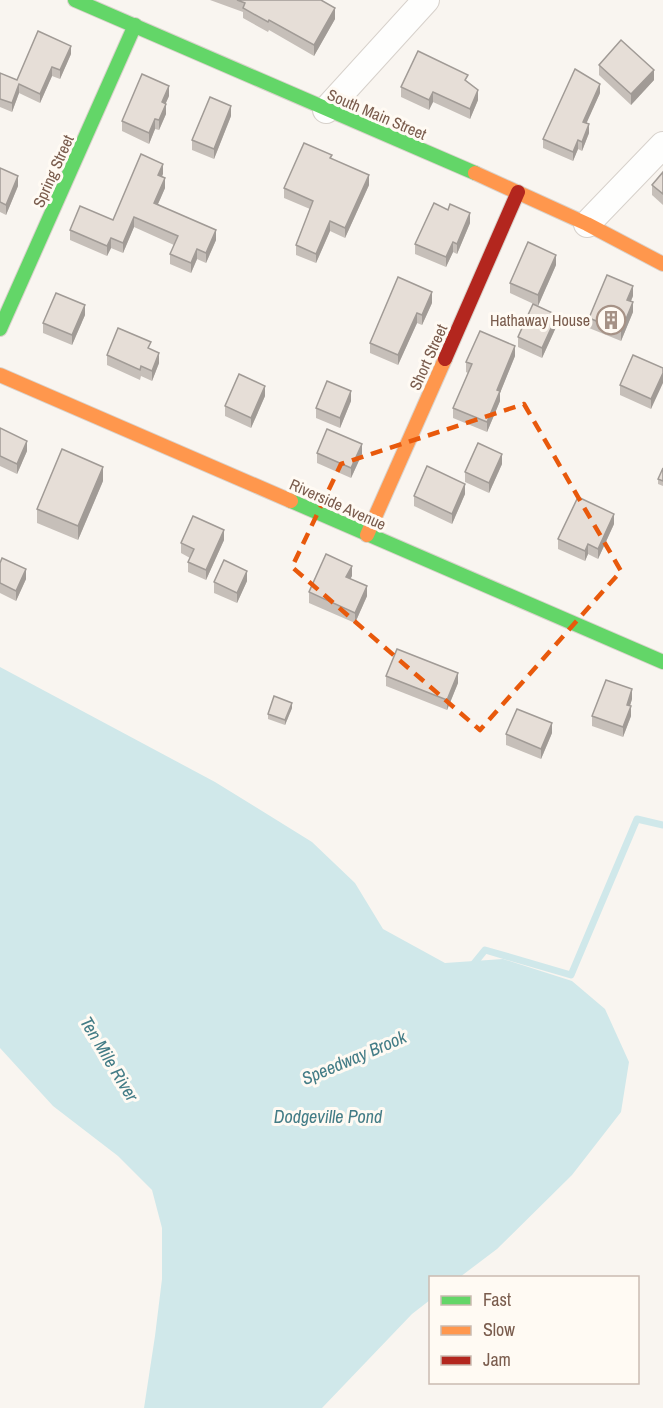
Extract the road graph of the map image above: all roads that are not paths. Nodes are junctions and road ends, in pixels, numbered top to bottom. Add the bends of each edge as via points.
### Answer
1 (75, 0) edge
2 (426, 0) edge
3 (135, 25) junction
4 (326, 110) junction
5 (663, 145) edge
6 (518, 192) junction
7 (587, 224) junction
8 (663, 264) edge
9 (0, 329) edge
10 (0, 375) edge
11 (367, 535) junction
12 (663, 662) edge

1 - 3 street, South Main Street
2 - 4 street
3 - 4 street, South Main Street
3 - 9 street, Spring Street
4 - 6 street, South Main Street
5 - 7 street
6 - 7 street, South Main Street
6 - 11 street, Short Street
7 - 8 street, South Main Street
10 - 11 street, Riverside Avenue
11 - 12 street, Riverside Avenue

